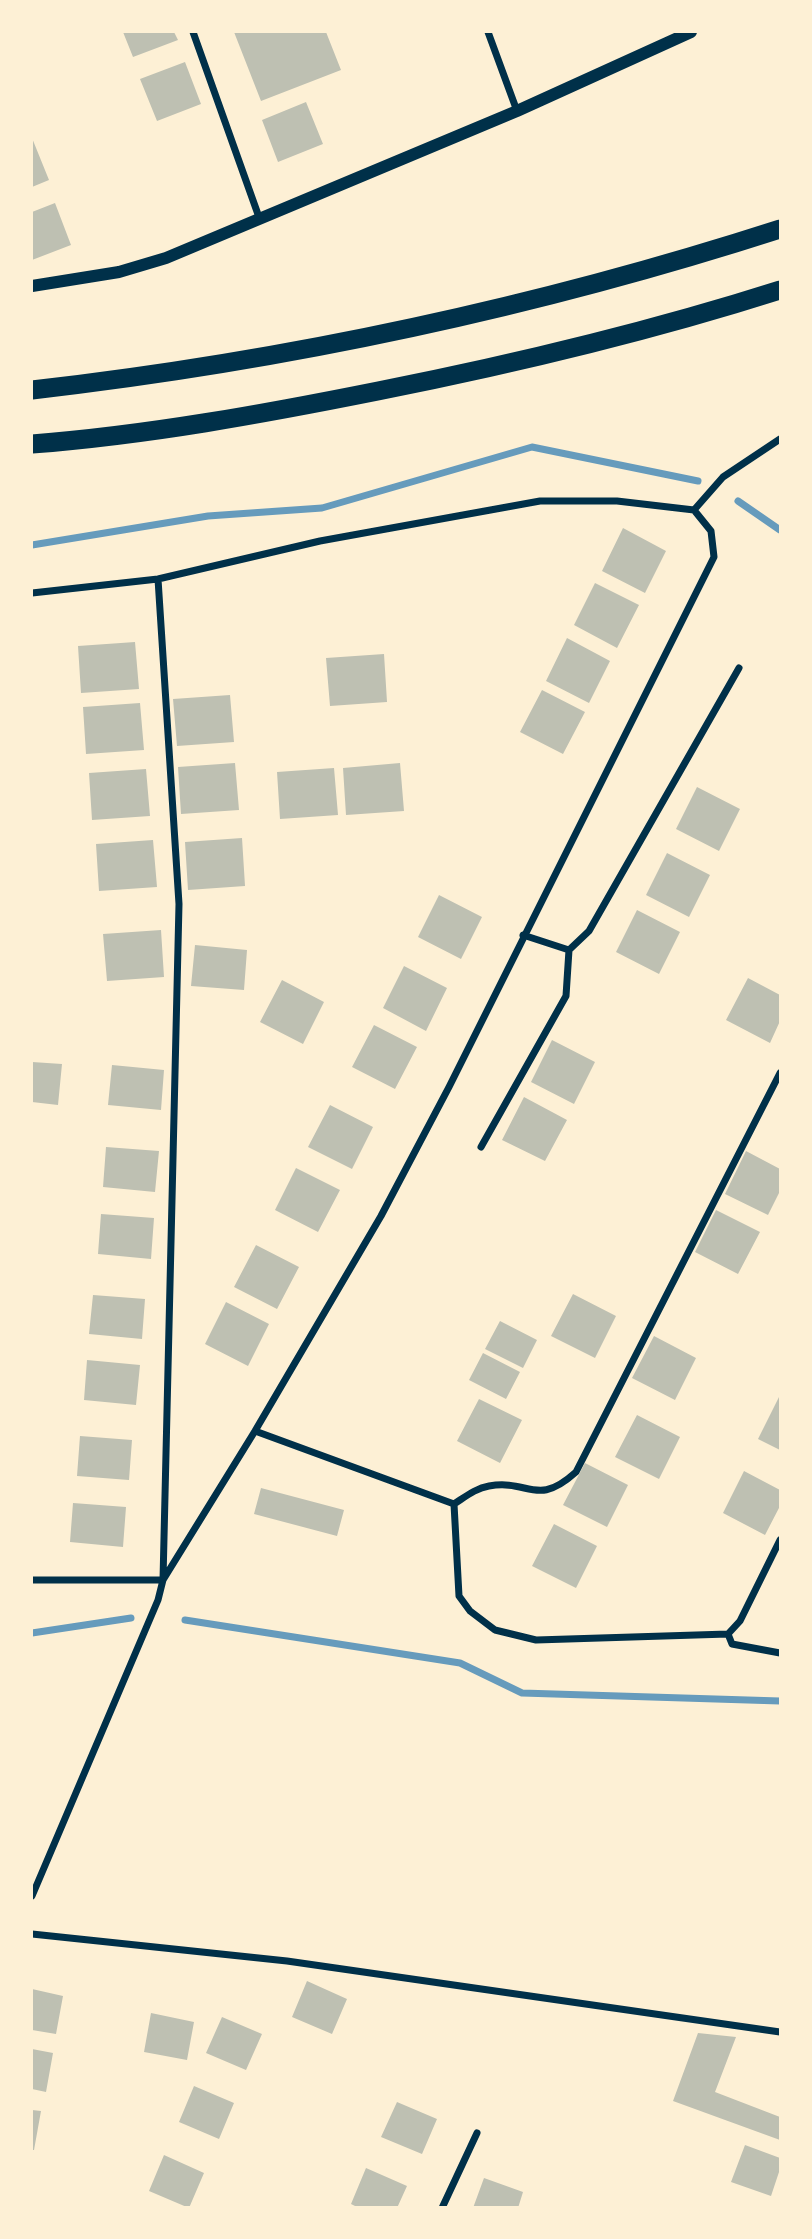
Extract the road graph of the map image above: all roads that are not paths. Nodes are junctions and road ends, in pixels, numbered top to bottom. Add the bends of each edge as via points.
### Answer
1 (193, 32) edge
2 (488, 32) edge
3 (691, 32) edge
4 (517, 111) junction
5 (260, 221) junction
6 (780, 229) edge
7 (32, 286) edge
8 (780, 290) edge
9 (32, 390) edge
10 (780, 439) edge
11 (32, 444) edge
12 (694, 510) junction
13 (158, 579) junction
14 (32, 593) edge
15 (739, 668) dead end
16 (523, 935) junction
17 (569, 950) junction
18 (780, 1073) edge
19 (481, 1147) dead end
20 (255, 1431) junction
21 (454, 1504) junction
22 (780, 1540) edge
23 (32, 1580) edge
24 (163, 1580) junction
25 (728, 1634) junction
26 (780, 1653) edge
27 (32, 1896) edge
28 (32, 1934) edge
29 (780, 2032) edge
30 (477, 2133) dead end
31 (442, 2207) edge

1 - 5 street
2 - 4 street
3 - 4 street
4 - 5 street
5 - 7 street via 119,272
6 - 9 highway via 623,275 333,343 182,371
8 - 11 highway via 599,342 432,380 253,416
10 - 12 street via 723,477
12 - 13 street via 617,501 540,501 320,541
12 - 16 street via 711,531 714,557
13 - 14 street
13 - 24 street via 179,904
15 - 17 street via 589,930
16 - 17 street
16 - 20 street via 381,1216
17 - 19 street via 566,996
18 - 21 street via 576,1472 554,1489 488,1486
20 - 21 street
20 - 24 street
21 - 25 street via 459,1596 495,1630 536,1640
22 - 25 street via 740,1622
23 - 24 street
24 - 27 street
25 - 26 street via 732,1644
28 - 29 street via 288,1961
30 - 31 street

